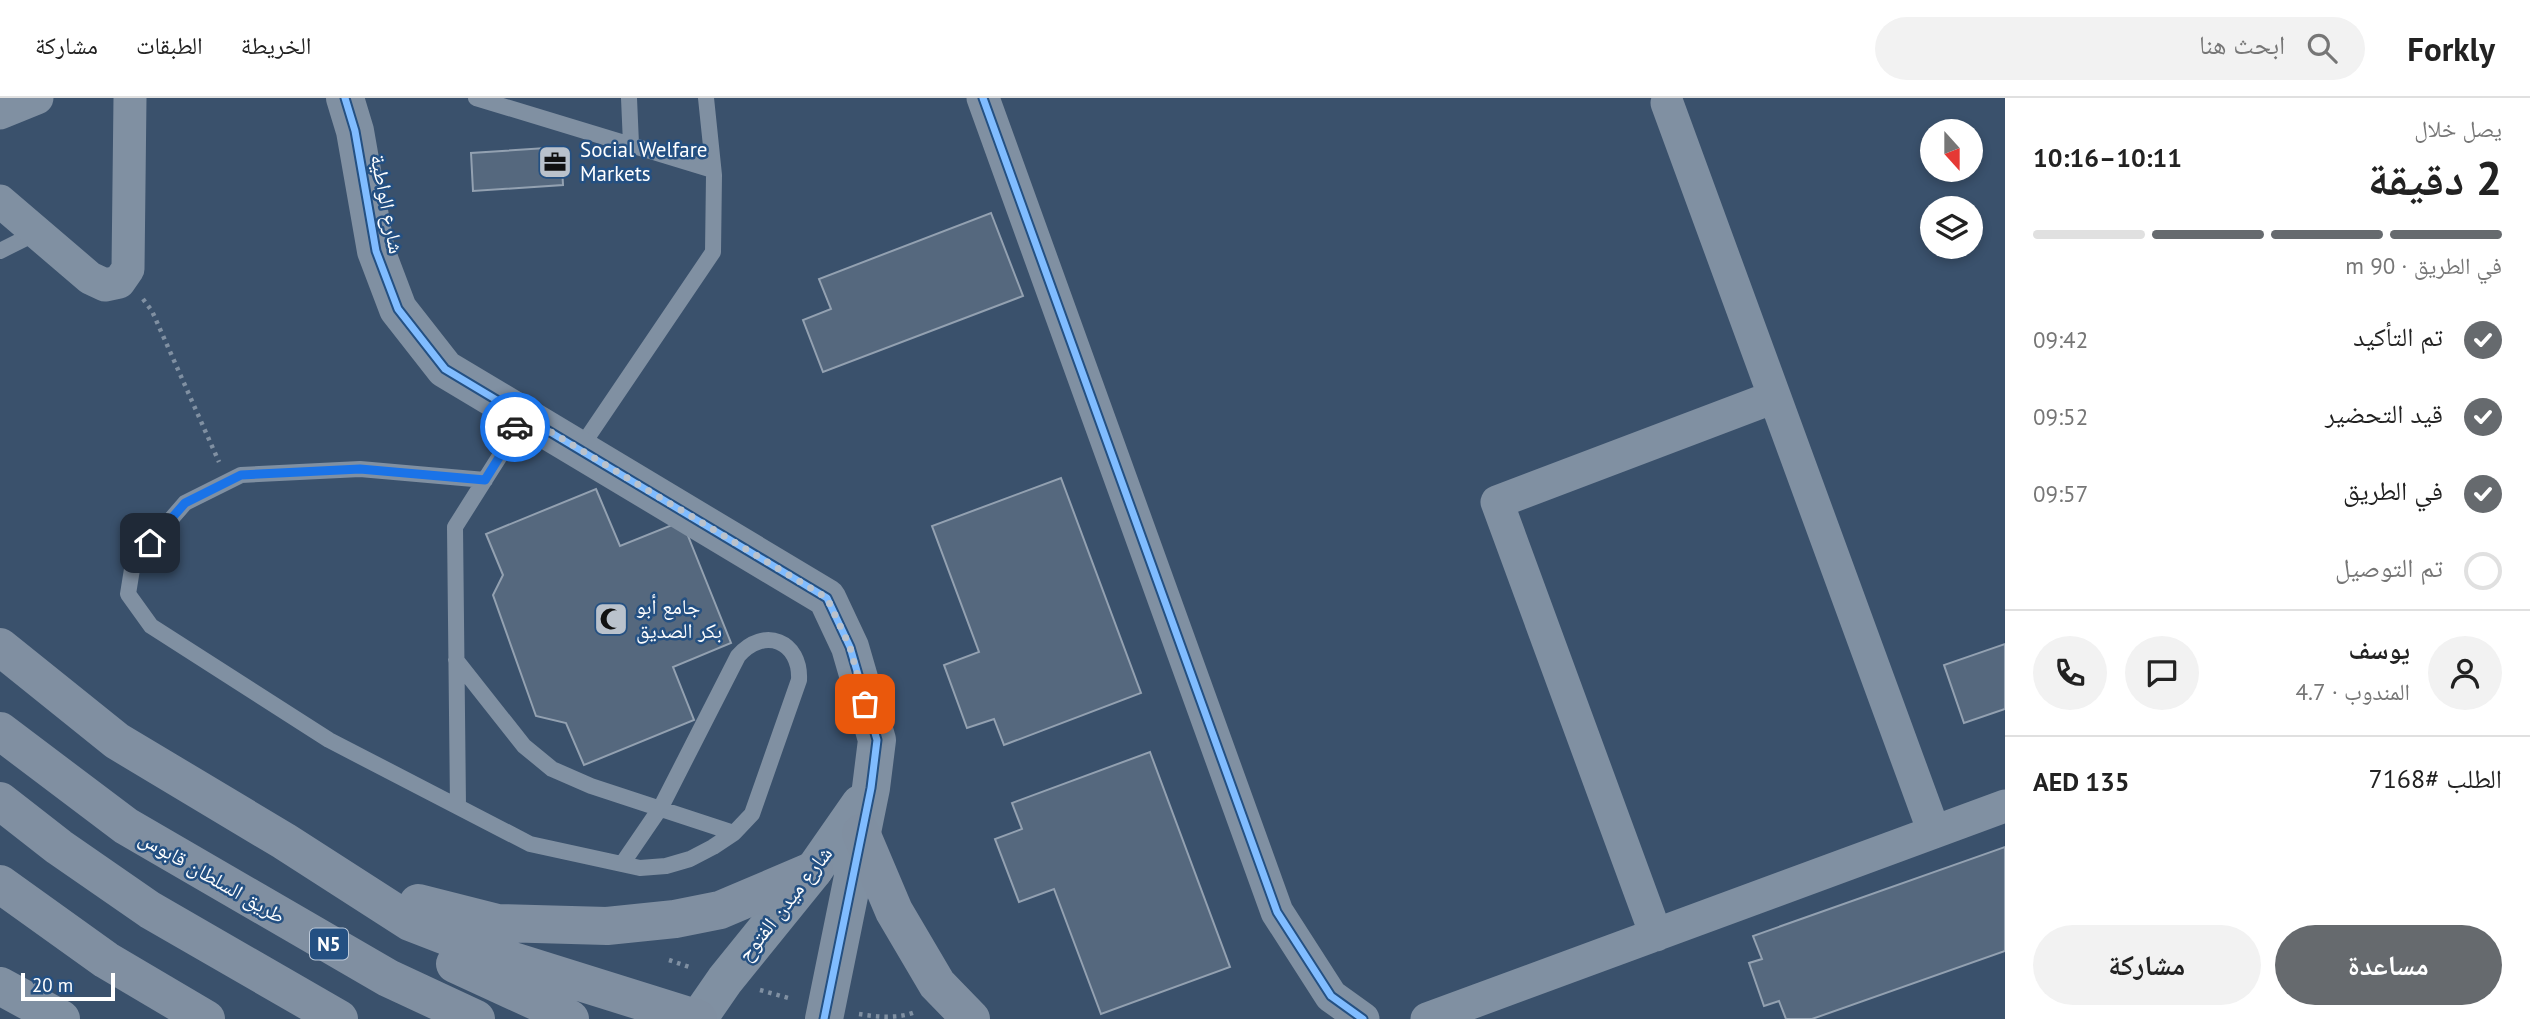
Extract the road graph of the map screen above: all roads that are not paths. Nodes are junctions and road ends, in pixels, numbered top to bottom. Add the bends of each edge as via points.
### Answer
1 (37, 98) edge
2 (130, 98) edge
3 (345, 98) edge
4 (476, 98) edge
5 (629, 98) edge
6 (706, 98) edge
7 (983, 98) edge
8 (1667, 103) dead end
9 (0, 113) edge
10 (631, 144) junction
11 (713, 170) junction
12 (0, 201) edge
13 (36, 233) junction
14 (0, 251) edge
15 (1774, 397) junction
16 (521, 421) junction
17 (579, 450) junction
18 (485, 480) junction
19 (0, 647) edge
20 (456, 660) junction
21 (0, 731) edge
22 (871, 788) junction
23 (0, 801) edge
24 (457, 806) junction
25 (2005, 806) edge
26 (661, 807) junction
27 (734, 832) junction
28 (1934, 832) junction
29 (861, 833) junction
30 (622, 864) junction
31 (814, 870) junction
32 (338, 876) junction
33 (0, 884) edge
34 (410, 922) junction
35 (1656, 934) junction
36 (106, 960) junction
37 (0, 986) edge
38 (61, 1019) edge
39 (177, 1019) edge
40 (206, 1019) edge
41 (339, 1019) edge
42 (476, 1019) edge
43 (570, 1019) edge
44 (698, 1019) edge
45 (824, 1019) edge
46 (971, 1019) edge
47 (1363, 1019) edge
48 (1427, 1019) edge

1 - 9 street
2 - 13 street via 125,276 112,285 97,282
3 - 16 street, شارع الواطية via 376,251 398,309 445,369
4 - 10 lane
5 - 10 lane
6 - 11 lane
7 - 47 street via 1277,912 1331,996
8 - 15 street
10 - 11 lane
11 - 17 lane via 713,252
12 - 13 street
13 - 14 lane
15 - 28 street
15 - 35 street via 1497,502
16 - 17 street, شارع الواطية
16 - 18 lane
17 - 22 street, شارع الواطية via 827,598 850,647 877,740
18 - 20 lane via 455,527
18 - 24 lane via 360,469 241,475 185,503 133,563 128,594 151,626 329,740
19 - 32 highway via 117,741
20 - 24 lane
20 - 26 lane via 524,746 552,769
21 - 42 highway, طريق السلطان قابوس / N5 via 126,827 388,978
22 - 29 street, شارع الواطية
22 - 31 street, شارع ميدن الفتوح
23 - 41 highway via 150,910
24 - 30 lane via 530,844
25 - 28 street
26 - 27 lane
26 - 27 lane via 738,656 754,642 774,640 784,644 797,660 799,680 752,814
26 - 30 lane
27 - 30 lane via 690,859 666,866
28 - 35 street
29 - 45 street, شارع الواطية
29 - 46 highway via 894,911 937,984
31 - 32 highway via 720,910 607,926 497,923 423,905
31 - 44 street, شارع ميدن الفتوح
32 - 34 highway
33 - 36 highway
34 - 43 highway via 435,956
34 - 44 highway via 502,958
35 - 48 street
36 - 39 highway
36 - 40 highway
37 - 38 street

